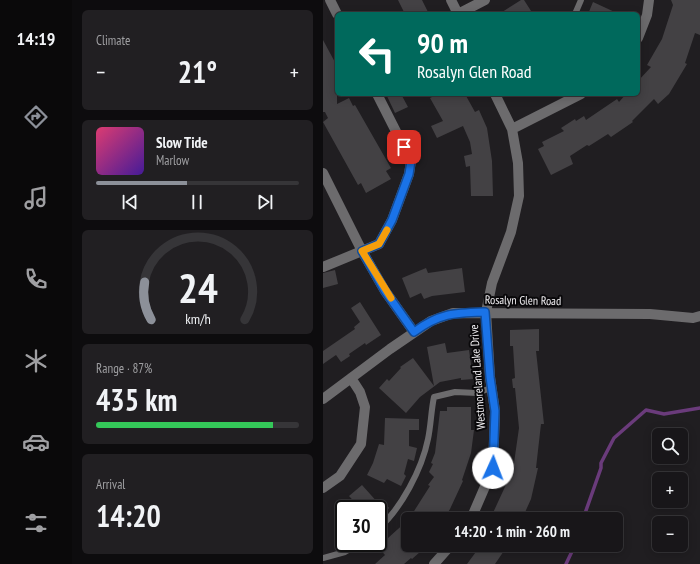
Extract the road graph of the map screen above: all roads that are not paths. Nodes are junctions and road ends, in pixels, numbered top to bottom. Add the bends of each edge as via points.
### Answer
1 (330, 0) edge
2 (451, 0) edge
3 (485, 0) edge
4 (581, 0) edge
5 (649, 0) edge
6 (336, 12) edge
7 (457, 12) edge
8 (462, 12) edge
9 (576, 12) edge
10 (640, 33) edge
11 (378, 96) edge
12 (496, 96) edge
13 (577, 96) edge
14 (512, 129) junction
15 (323, 173) edge
16 (362, 251) junction
17 (323, 267) edge
18 (485, 312) junction
19 (700, 316) edge
20 (414, 332) junction
21 (351, 378) junction
22 (491, 388) junction
23 (323, 399) edge
24 (323, 488) edge
25 (474, 512) edge
26 (387, 520) edge
27 (345, 552) edge
28 (444, 552) edge
29 (323, 558) edge
30 (433, 564) edge

1 - 6 street
2 - 7 street
3 - 8 street
4 - 9 lane
5 - 10 street via 647,15
11 - 16 street via 411,161 409,174 392,220 379,244
12 - 14 street, Westmoreland Lake Drive
13 - 14 street
14 - 18 street, Westmoreland Lake Drive via 518,163 519,196 511,232 492,283
15 - 16 street
16 - 17 street
16 - 20 street via 385,291
18 - 19 street, Rosalyn Glen Road via 650,314 693,318
18 - 20 street, Rosalyn Glen Road via 453,313 431,321
18 - 22 street, Westmoreland Lake Drive
20 - 21 street, Rosalyn Glen Road
21 - 23 street, Rosalyn Glen Road
21 - 24 street via 360,392 365,407 361,444 340,476
22 - 25 street, Westmoreland Lake Drive via 495,411 493,468
22 - 26 lane via 477,393 455,392 434,397 428,440 414,479 404,498
27 - 29 lane
28 - 30 street

